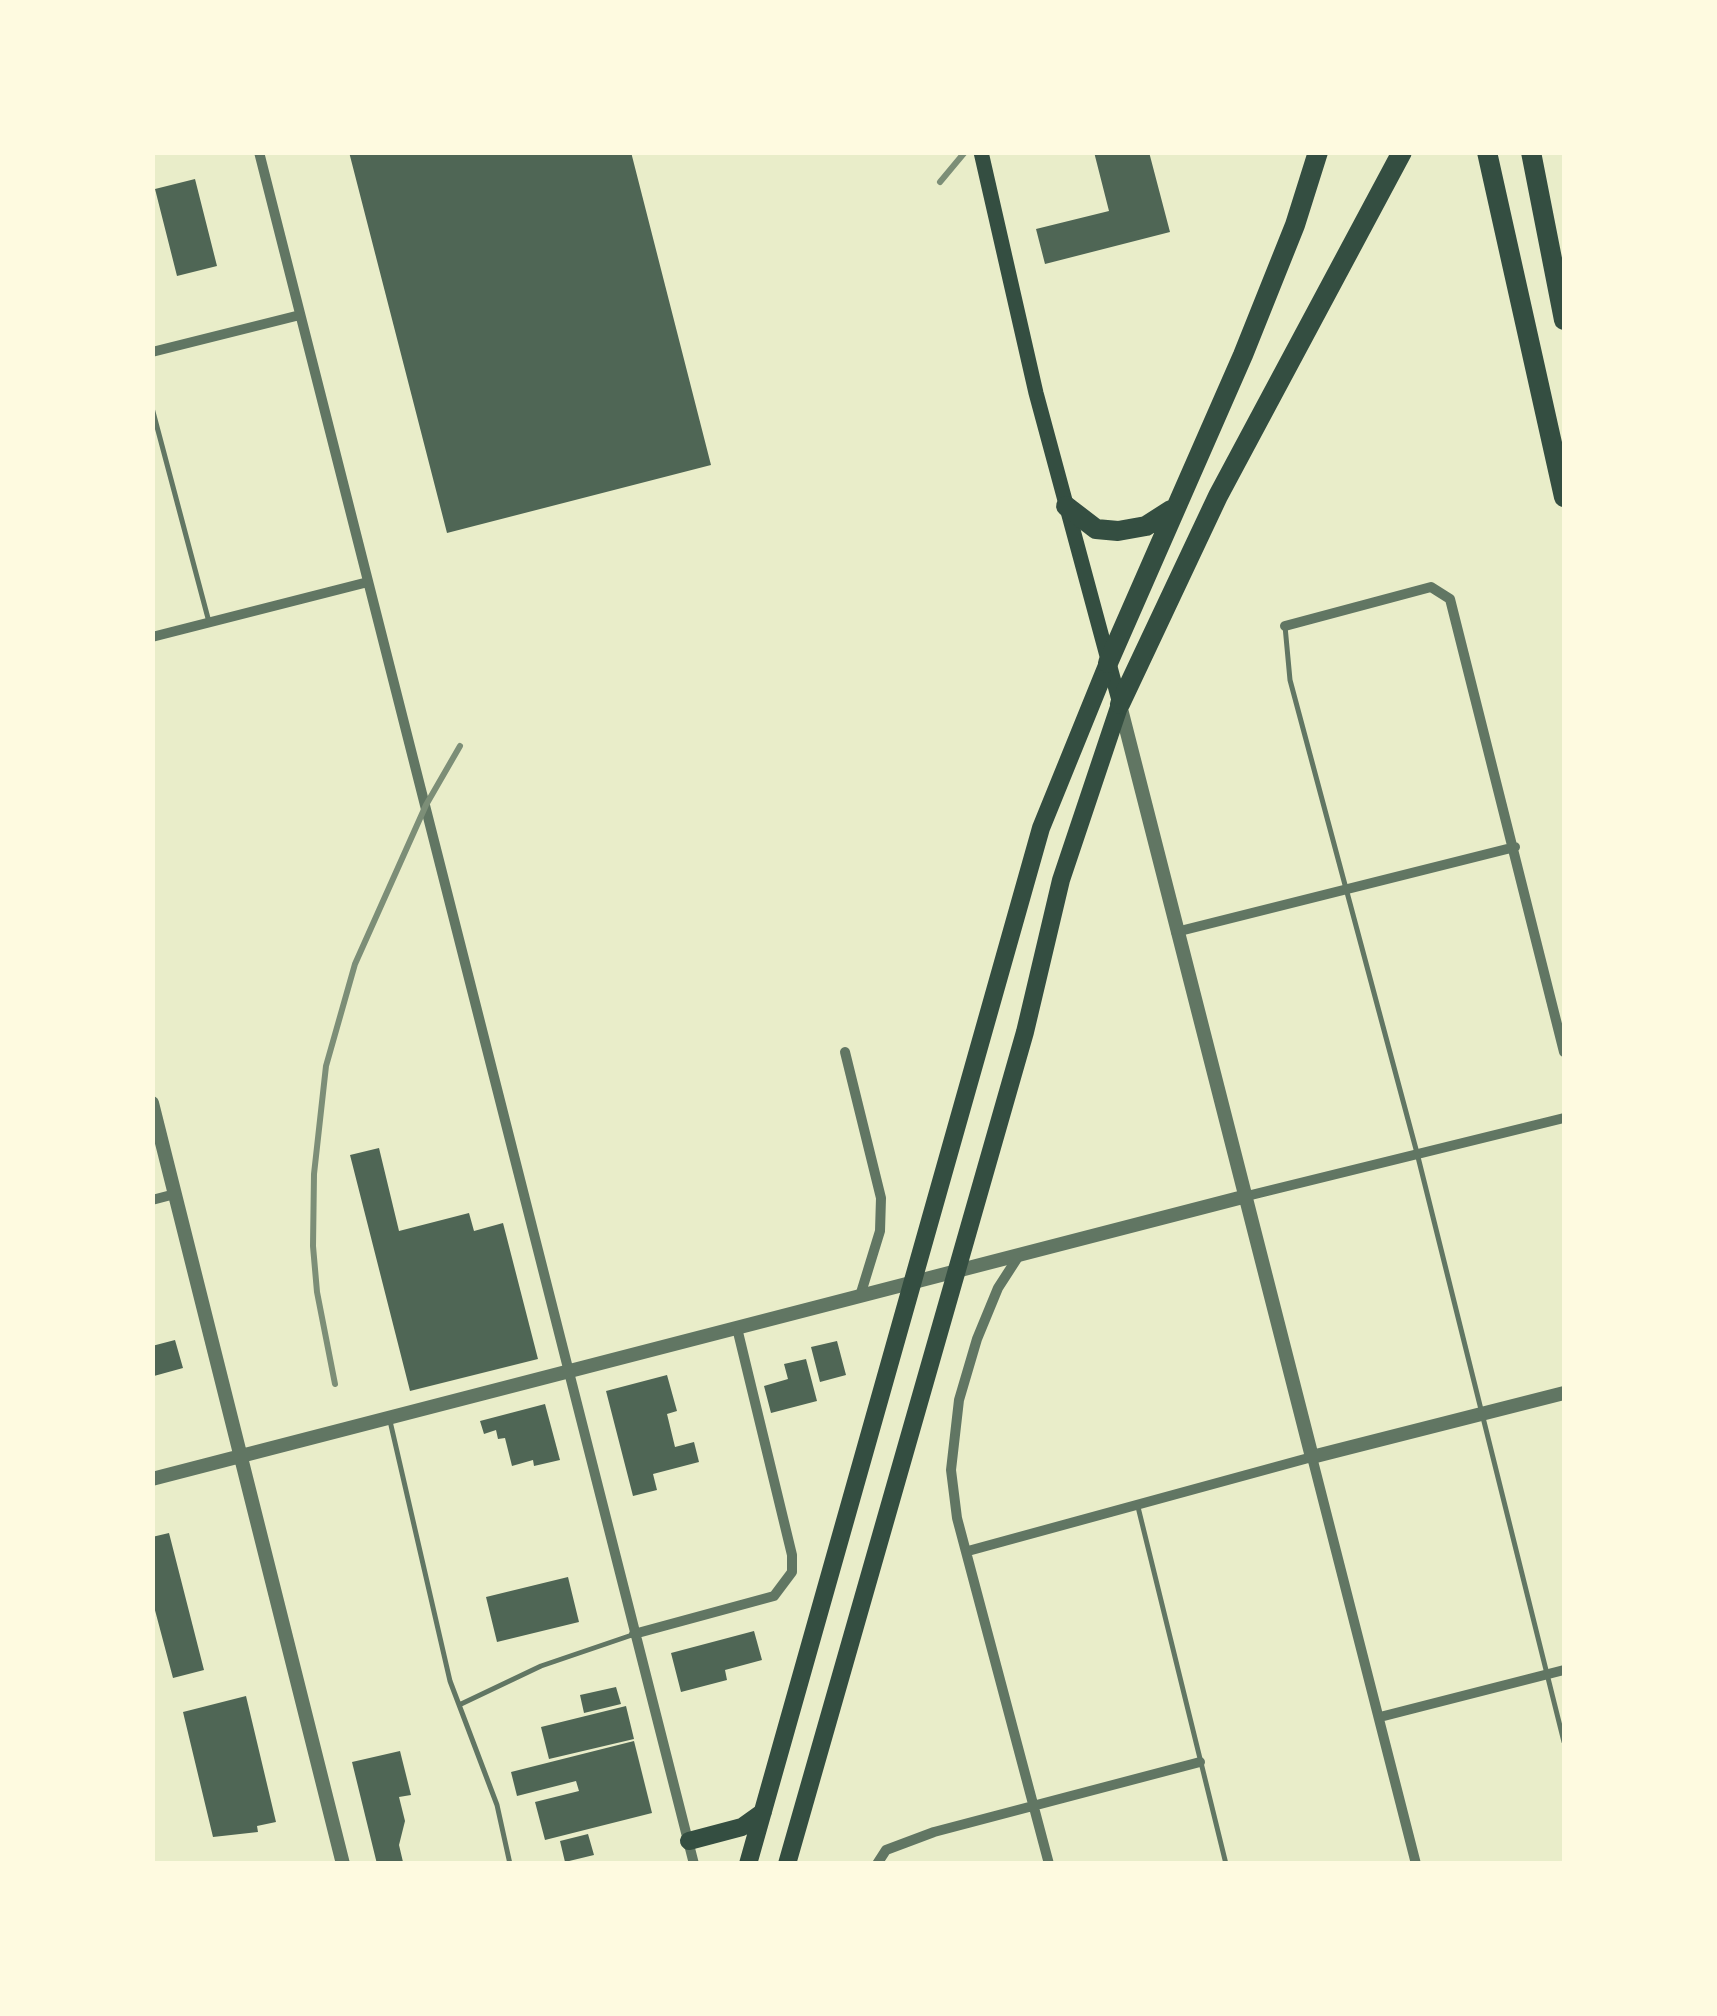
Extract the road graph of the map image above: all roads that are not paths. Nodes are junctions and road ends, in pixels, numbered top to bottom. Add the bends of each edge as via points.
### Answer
1 (259, 152) edge
2 (981, 152) edge
3 (1318, 152) edge
4 (1402, 152) edge
5 (1487, 152) edge
6 (1531, 152) edge
7 (300, 315) junction
8 (1564, 320) edge
9 (152, 352) edge
10 (152, 408) edge
11 (1564, 497) edge
12 (1066, 506) junction
13 (1173, 509) junction
14 (368, 582) junction
15 (209, 622) junction
16 (1285, 626) joint
17 (152, 637) edge
18 (1108, 664) junction
19 (1120, 704) junction
20 (1515, 847) junction
21 (1346, 889) junction
22 (1176, 932) junction
23 (845, 1052) dead end
24 (1564, 1052) edge
25 (152, 1103) edge
26 (1564, 1118) edge
27 (1417, 1153) junction
28 (175, 1194) junction
29 (1243, 1197) junction
30 (152, 1200) edge
31 (1018, 1257) junction
32 (954, 1273) junction
33 (913, 1282) junction
34 (860, 1296) junction
35 (737, 1328) junction
36 (568, 1372) junction
37 (1564, 1393) edge
38 (1484, 1414) junction
39 (389, 1418) junction
40 (241, 1456) junction
41 (1312, 1458) junction
42 (152, 1480) edge
43 (1137, 1504) junction
44 (968, 1551) junction
45 (634, 1634) junction
46 (1564, 1670) edge
47 (1547, 1674) junction
48 (459, 1705) junction
49 (1380, 1716) junction
50 (1564, 1742) edge
51 (1200, 1762) junction
52 (1034, 1805) junction
53 (763, 1812) junction
54 (688, 1840) junction
55 (342, 1862) edge
56 (510, 1864) edge
57 (694, 1864) edge
58 (748, 1864) edge
59 (788, 1864) edge
60 (877, 1864) edge
61 (1049, 1864) edge
62 (1226, 1864) edge
63 (1416, 1864) edge

1 - 7 street
2 - 12 main road
3 - 13 highway via 1250,339
4 - 19 highway via 1218,496
5 - 11 highway
6 - 8 highway
7 - 9 street
7 - 14 street
10 - 15 lane
12 - 13 highway via 1096,529 1118,531 1146,526
12 - 18 main road
13 - 18 highway
14 - 15 street
14 - 36 street
15 - 17 street
16 - 20 street via 1431,586 1442,590 1450,599
16 - 21 lane via 1290,680
18 - 19 main road
18 - 33 main road via 1041,828
19 - 22 street
19 - 32 main road via 1061,880 1025,1032
20 - 21 street
20 - 24 street
21 - 22 street
21 - 27 lane
22 - 29 street
23 - 34 street via 881,1198 880,1231
25 - 28 street
26 - 27 street
27 - 29 street
27 - 38 lane
28 - 30 street
28 - 40 street
29 - 31 street
29 - 41 street
31 - 32 street
31 - 44 street via 977,1339 952,1435 957,1518
32 - 33 street
32 - 59 main road
33 - 34 street
33 - 53 main road
34 - 35 street
35 - 36 street
35 - 45 street via 792,1572 774,1596
36 - 39 street
36 - 45 street
37 - 38 street
38 - 41 street
38 - 47 lane
39 - 40 street
39 - 48 lane
40 - 42 street
40 - 55 street
41 - 43 street
41 - 49 street
43 - 44 street
43 - 51 lane
44 - 52 street
45 - 48 lane via 541,1666
45 - 54 street
46 - 47 street
47 - 49 street
47 - 50 lane
48 - 56 lane via 497,1805
49 - 63 street
51 - 52 street
51 - 62 lane
52 - 60 street via 886,1850
52 - 61 street
53 - 54 main road via 742,1827
53 - 58 main road
54 - 57 street

